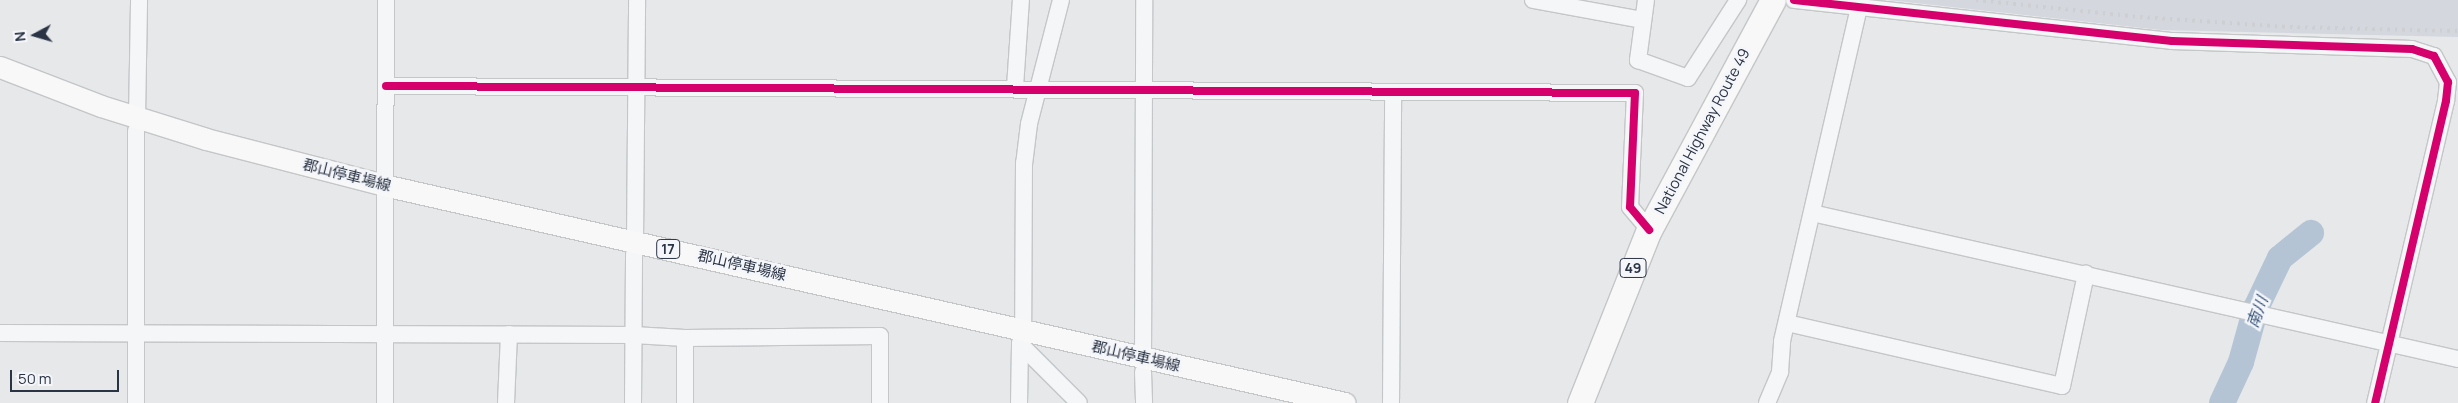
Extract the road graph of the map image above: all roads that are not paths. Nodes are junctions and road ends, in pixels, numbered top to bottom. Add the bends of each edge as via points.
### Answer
1 (139, 0) edge
2 (386, 0) edge
3 (637, 0) edge
4 (1021, 0) edge
5 (1061, 0) edge
6 (1144, 0) edge
7 (1533, 0) edge
8 (1646, 0) edge
9 (1738, 0) edge
10 (1772, 0) edge
11 (1794, 0) edge
12 (1859, 8) junction
13 (1643, 20) junction
14 (0, 67) edge
15 (0, 82) edge
16 (386, 86) junction
17 (1015, 87) junction
18 (635, 89) junction
19 (1038, 89) junction
20 (1145, 89) junction
21 (1393, 93) junction
22 (137, 124) junction
23 (387, 192) junction
24 (1812, 213) junction
25 (1649, 230) junction
26 (635, 248) junction
27 (2086, 274) junction
28 (1787, 323) junction
29 (137, 332) junction
30 (0, 333) edge
31 (386, 334) junction
32 (508, 334) junction
33 (633, 335) junction
34 (1021, 337) junction
35 (684, 338) junction
36 (2388, 342) junction
37 (2458, 359) edge
38 (1143, 365) junction
39 (136, 403) edge
40 (386, 403) edge
41 (506, 403) edge
42 (633, 403) edge
43 (685, 403) edge
44 (880, 403) edge
45 (1019, 403) edge
46 (1079, 403) edge
47 (1144, 403) edge
48 (1280, 403) edge
49 (1345, 403) edge
50 (1391, 403) edge
51 (1580, 403) edge
52 (1767, 403) edge
53 (2375, 403) edge

1 - 22 street
2 - 16 street
3 - 18 street
4 - 17 street
5 - 19 street
6 - 20 street
7 - 13 street
8 - 13 street
9 - 13 street via 1688,78 1638,60
10 - 25 highway, National Highway Route 49 / 49
11 - 12 street
12 - 24 street
12 - 36 street via 2172,41 2412,49 2434,56 2448,82 2446,101
14 - 22 main road, 郡山停車場線 / 17
15 - 22 main road, 郡山停車場線 / 17
16 - 18 street
16 - 23 street
17 - 18 street
17 - 19 street
18 - 26 street
19 - 20 street
19 - 34 street via 1024,163
20 - 21 street
20 - 38 street
21 - 25 street via 1635,93 1630,207
21 - 50 street
22 - 23 main road, 郡山停車場線 / 17
22 - 29 street
23 - 26 main road, 郡山停車場線 / 17
23 - 31 street
24 - 27 street
24 - 28 street
25 - 51 highway, National Highway Route 49 / 49
26 - 33 street
26 - 34 main road, 郡山停車場線 / 17
27 - 28 street via 2062,386
27 - 36 street
28 - 52 street via 1780,372
29 - 30 street
29 - 31 street
29 - 39 street
31 - 32 street
31 - 40 street
32 - 33 street
32 - 41 street
33 - 35 street
33 - 42 street
34 - 38 main road, 郡山停車場線 / 17
34 - 45 street
34 - 46 street
35 - 43 street
35 - 44 street via 880,336
36 - 37 street
36 - 53 street
38 - 47 street
38 - 48 main road, 郡山停車場線 / 17
38 - 49 main road, 郡山停車場線 / 17

